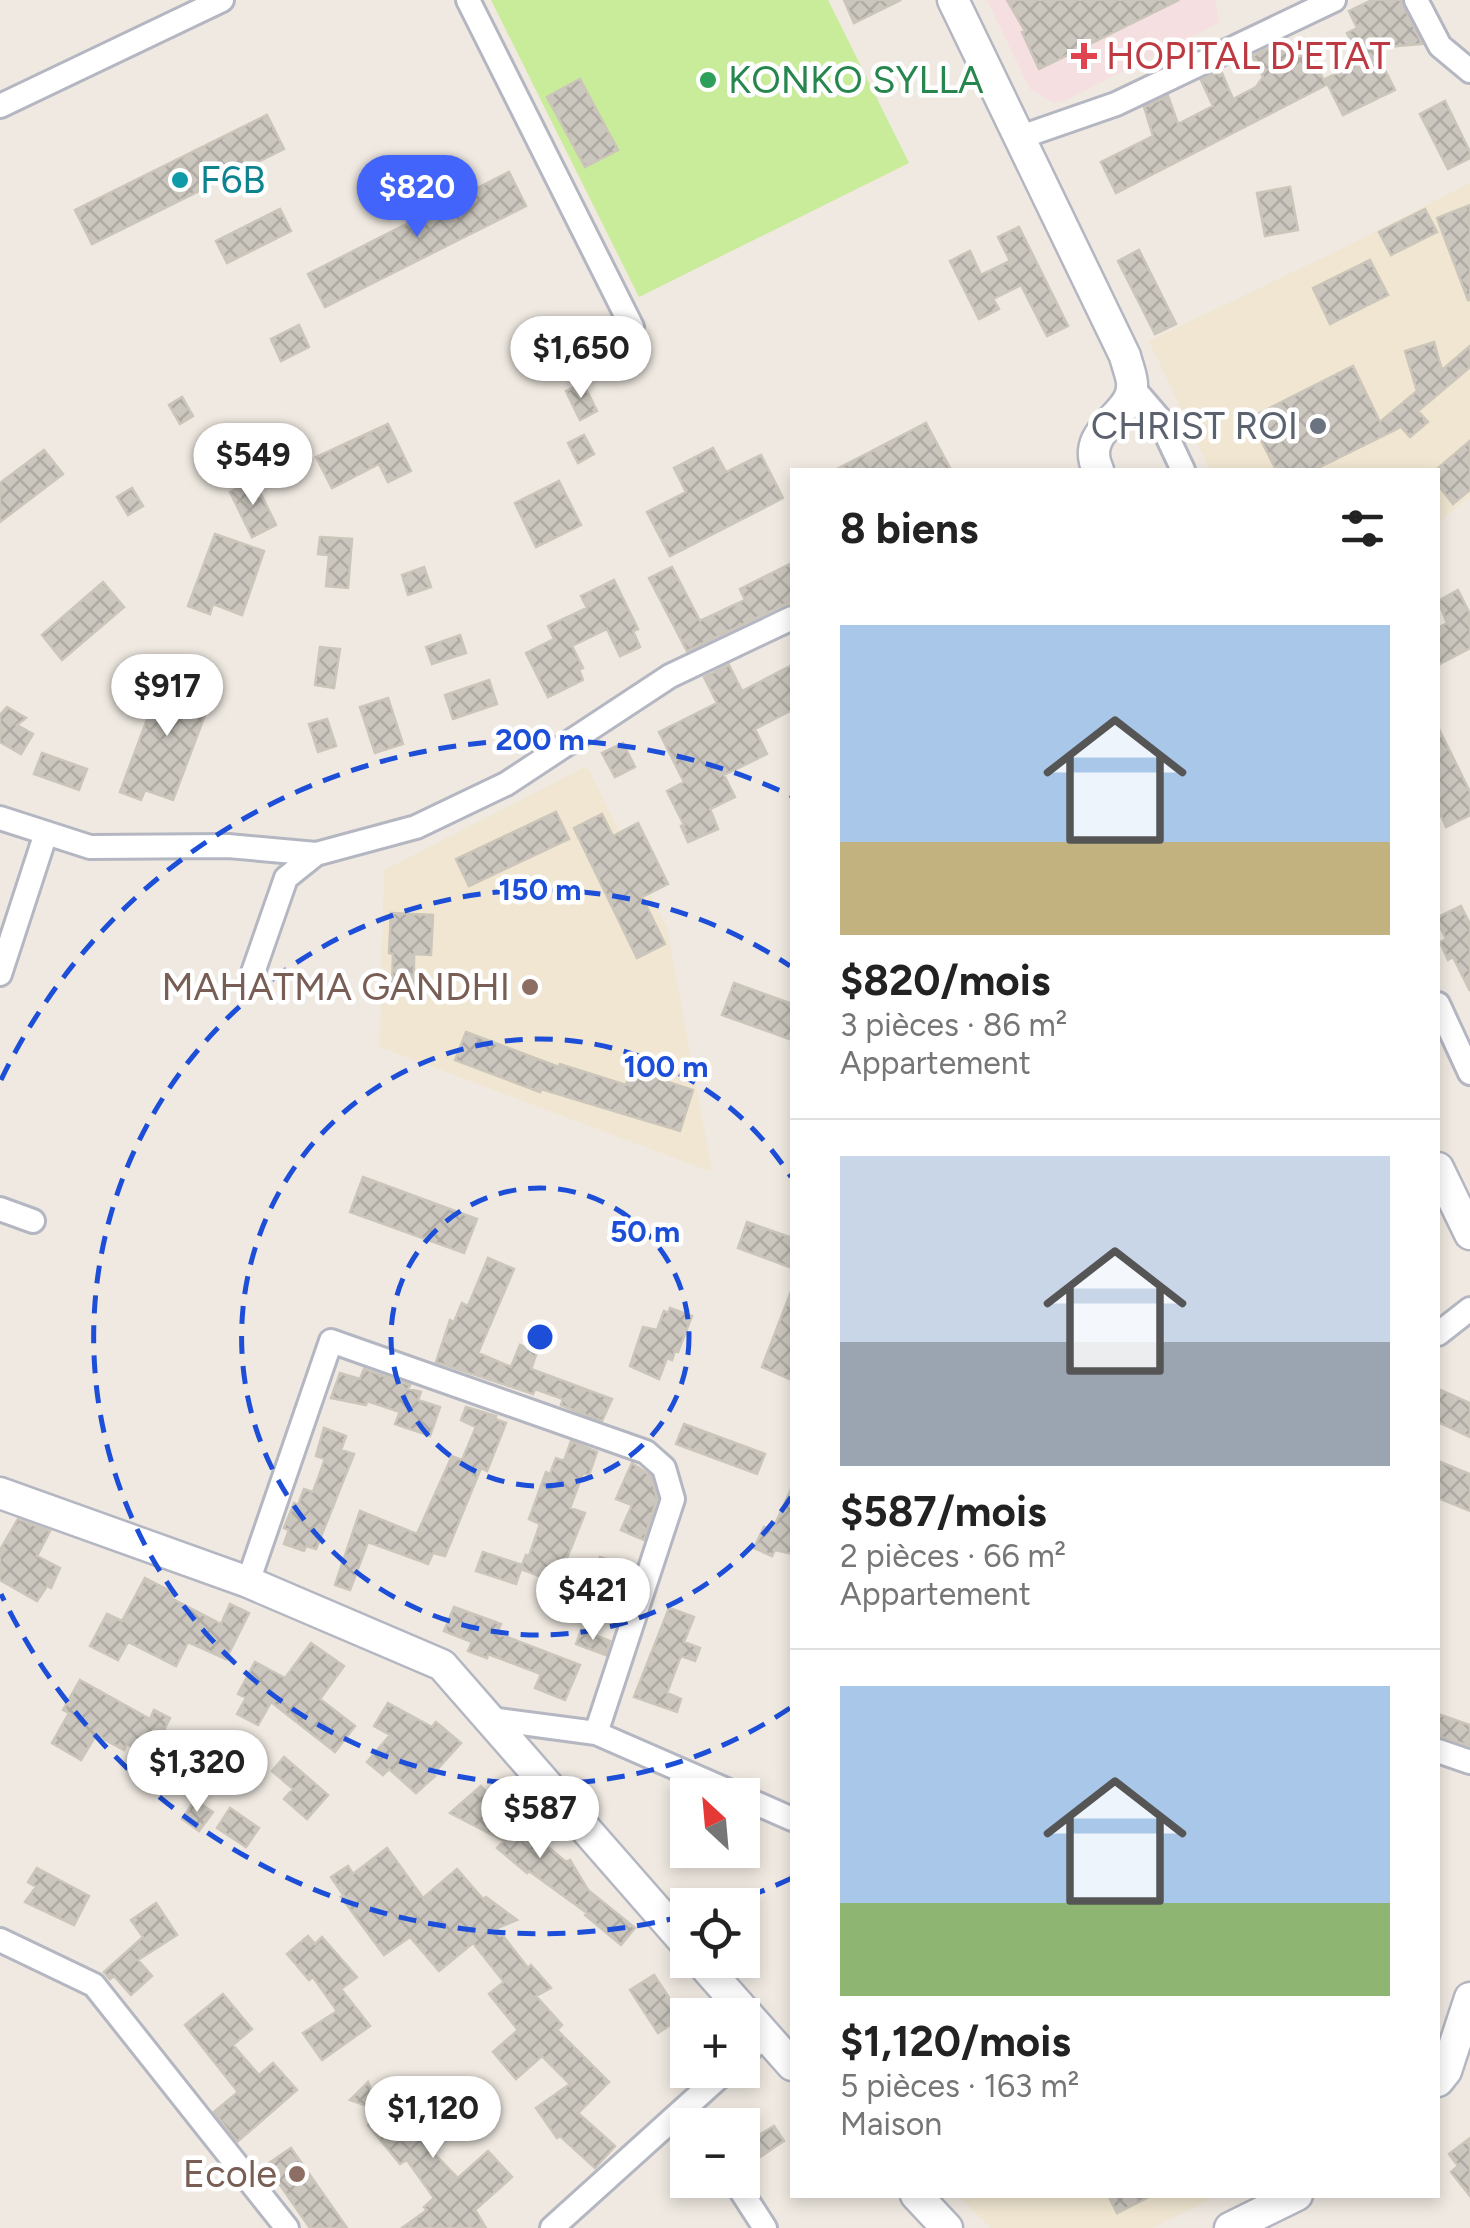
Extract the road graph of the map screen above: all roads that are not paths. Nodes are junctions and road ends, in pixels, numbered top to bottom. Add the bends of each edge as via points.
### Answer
1 (222, 0) edge
2 (468, 0) edge
3 (952, 0) edge
4 (1334, 0) edge
5 (1416, 0) edge
6 (1470, 71) edge
7 (0, 106) edge
8 (1021, 137) junction
9 (632, 327) dead end
10 (1133, 388) junction
11 (1093, 467) edge
12 (1182, 468) edge
13 (790, 619) edge
14 (0, 818) edge
15 (46, 833) junction
16 (316, 854) junction
17 (0, 974) edge
18 (250, 981) dead end
19 (1440, 1008) edge
20 (1470, 1073) edge
21 (1440, 1172) edge
22 (0, 1209) edge
23 (33, 1221) dead end
24 (1470, 1234) edge
25 (1470, 1309) edge
26 (1440, 1332) edge
27 (0, 1493) edge
28 (248, 1582) junction
29 (491, 1720) junction
30 (596, 1733) junction
31 (1440, 1751) edge
32 (1470, 1762) edge
33 (699, 1778) edge
34 (760, 1805) edge
35 (790, 1818) edge
36 (670, 1925) edge
37 (0, 1940) edge
38 (1470, 1998) edge
39 (760, 2049) edge
40 (790, 2064) edge
41 (1440, 2078) edge
42 (713, 2088) edge
43 (698, 2108) edge
44 (670, 2134) edge
45 (746, 2198) edge
46 (919, 2198) edge
47 (1291, 2198) edge
48 (286, 2228) edge
49 (552, 2228) edge
50 (765, 2228) edge
51 (947, 2228) edge
52 (1230, 2228) edge

1 - 7 street
2 - 9 street
3 - 8 main road
4 - 8 street via 1116,104
5 - 6 street via 1440,46
8 - 10 main road via 1125,356
10 - 11 main road via 1126,407 1100,430
10 - 12 street via 1158,417
13 - 16 street via 670,676 506,784 416,828
14 - 15 street
15 - 16 street via 90,847 228,846
15 - 17 street
16 - 18 street via 286,878
19 - 20 street
21 - 24 main road
22 - 23 street
25 - 26 street
27 - 28 main road
28 - 29 main road via 442,1665
28 - 30 street via 330,1341 646,1452 664,1468 673,1499
29 - 30 street
29 - 36 main road
30 - 33 street
31 - 32 street
34 - 35 street
37 - 48 street via 94,1985
38 - 41 main road
39 - 40 main road
42 - 43 street
44 - 49 street
45 - 50 street
46 - 51 main road
47 - 52 main road

